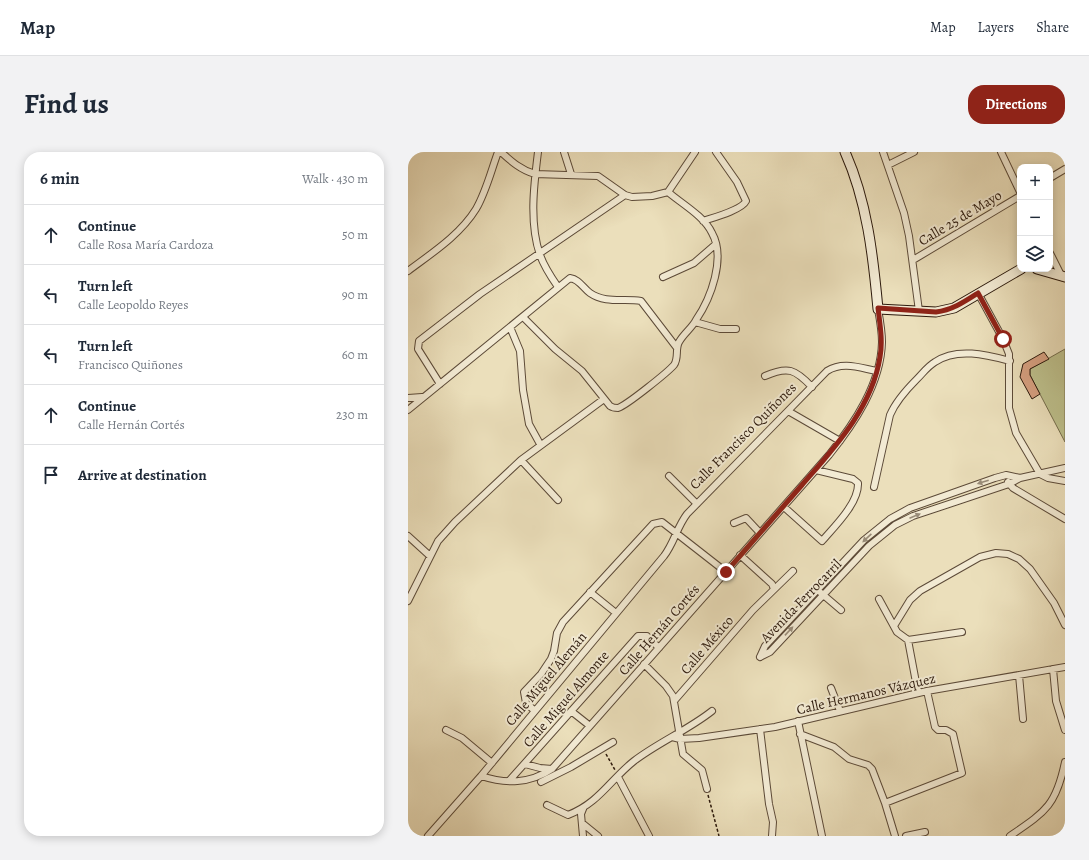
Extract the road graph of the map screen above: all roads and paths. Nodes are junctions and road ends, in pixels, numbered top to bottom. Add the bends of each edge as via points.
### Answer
1 (499, 152) edge
2 (538, 152) edge
3 (564, 152) edge
4 (695, 152) edge
5 (716, 152) edge
6 (845, 152) edge
7 (883, 152) edge
8 (914, 152) edge
9 (1001, 152) edge
10 (888, 165) junction
11 (1065, 169) edge
12 (536, 174) junction
13 (571, 174) junction
14 (1053, 176) edge
15 (1017, 186) edge
16 (668, 192) junction
17 (625, 195) junction
18 (1017, 198) edge
19 (703, 221) junction
20 (716, 244) junction
21 (540, 253) junction
22 (1053, 259) edge
23 (913, 260) junction
24 (408, 271) edge
25 (1017, 271) edge
26 (1047, 272) edge
27 (663, 277) dead end
28 (1063, 277) edge
29 (558, 287) junction
30 (978, 293) junction
31 (878, 308) junction
32 (919, 311) junction
33 (523, 317) junction
34 (696, 322) junction
35 (510, 327) junction
36 (736, 329) dead end
37 (676, 348) junction
38 (1010, 361) junction
39 (877, 371) junction
40 (765, 376) dead end
41 (440, 384) junction
42 (812, 387) junction
43 (423, 397) junction
44 (408, 398) edge
45 (604, 399) junction
46 (408, 410) edge
47 (788, 411) junction
48 (840, 441) junction
49 (540, 444) junction
50 (521, 460) junction
51 (1065, 468) edge
52 (816, 470) junction
53 (1040, 474) junction
54 (1006, 475) junction
55 (668, 476) dead end
56 (1020, 478) junction
57 (1065, 482) edge
58 (1009, 484) junction
59 (874, 487) dead end
60 (558, 500) dead end
61 (697, 504) junction
62 (784, 507) junction
63 (1065, 519) edge
64 (734, 523) dead end
65 (880, 526) junction
66 (886, 532) junction
67 (760, 533) junction
68 (677, 534) junction
69 (408, 536) edge
70 (740, 555) junction
71 (430, 556) junction
72 (794, 571) dead end
73 (726, 572) junction
74 (774, 589) junction
75 (818, 590) junction
76 (590, 592) junction
77 (823, 595) junction
78 (879, 599) dead end
79 (408, 601) edge
80 (841, 610) dead end
81 (616, 613) junction
82 (1065, 625) edge
83 (894, 626) junction
84 (962, 632) dead end
85 (908, 640) junction
86 (659, 648) junction
87 (644, 664) junction
88 (1065, 668) edge
89 (1053, 669) junction
90 (1019, 675) junction
91 (831, 688) dead end
92 (927, 691) junction
93 (918, 693) junction
94 (674, 701) junction
95 (535, 711) junction
96 (571, 711) junction
97 (712, 711) dead end
98 (840, 711) junction
99 (1023, 719) dead end
100 (798, 721) junction
101 (590, 726) junction
102 (760, 729) junction
103 (446, 730) dead end
104 (1065, 730) edge
105 (800, 734) junction
106 (680, 736) junction
107 (613, 742) dead end
108 (602, 748) junction
109 (492, 762) junction
110 (559, 762) junction
111 (1065, 762) edge
112 (525, 764) junction
113 (571, 767) junction
114 (552, 769) junction
115 (617, 774) junction
116 (481, 776) junction
117 (509, 782) junction
118 (540, 782) dead end
119 (707, 789) joint
120 (886, 803) junction
121 (547, 805) dead end
122 (583, 809) junction
123 (582, 823) junction
124 (925, 832) dead end
125 (428, 836) edge
126 (583, 836) edge
127 (598, 836) edge
128 (649, 836) edge
129 (719, 836) edge
130 (772, 836) edge
131 (822, 836) edge
132 (895, 836) edge
133 (906, 836) edge
134 (1010, 836) edge

1 - 12 street via 518,167
1 - 24 street via 480,200 469,219 451,237
2 - 12 street
3 - 13 street
4 - 16 street
5 - 19 street via 737,182 746,201 735,209
6 - 31 street via 853,171 867,224
7 - 10 street
8 - 10 street
9 - 15 street
10 - 23 street via 904,213
11 - 14 street
12 - 13 street
12 - 21 street via 534,219
13 - 17 street via 598,176
16 - 17 street via 639,197
16 - 19 street
17 - 21 street
18 - 23 street, Calle 25 de Mayo
19 - 20 street via 713,234
20 - 27 street via 694,263
20 - 34 street via 716,273
21 - 29 street
21 - 41 street via 480,294 419,341 418,349
22 - 28 street
23 - 32 street
25 - 30 street
26 - 28 street
29 - 33 street
29 - 37 street via 574,278 590,293 602,298 641,301
30 - 32 street via 945,311
30 - 38 street via 1007,347
31 - 32 street
31 - 39 street, Calle Hernán Cortés via 882,342
33 - 35 street
33 - 45 street via 555,349 582,371
34 - 36 street via 720,329
34 - 37 street via 681,338
35 - 41 street
35 - 49 street via 520,351 528,419
37 - 45 street via 677,358 672,366 629,402 613,408
38 - 53 street via 1010,415 1016,433
38 - 59 street via 987,355 962,354 943,358 930,366 894,406
39 - 42 street, Calle Francisco Quiñones via 838,365 827,371
39 - 48 street, Calle Hernán Cortés via 858,415
40 - 42 street via 779,370 791,370
41 - 43 street
42 - 47 street, Calle Francisco Quiñones
43 - 44 street
43 - 46 street
45 - 49 street
47 - 48 street
47 - 61 street, Calle Francisco Quiñones
48 - 52 street, Calle Hernán Cortés
49 - 50 street
50 - 60 street
50 - 71 street via 455,522 438,541
51 - 53 street, Avenida Ferrocarril
52 - 62 street, Calle Hernán Cortés
52 - 62 street via 853,479 858,483 855,496 836,526 822,541
53 - 56 street, Avenida Ferrocarril
53 - 57 street
54 - 56 street, Avenida Ferrocarril
54 - 58 street
54 -> 65 street, Avenida Ferrocarril via 910,508
55 - 61 street
56 - 58 street, Avenida Ferrocarril
58 - 63 street
66 -> 58 street, Avenida Ferrocarril via 913,516
61 - 68 street, Calle Francisco Quiñones via 682,520
62 - 67 street, Calle Hernán Cortés
64 - 67 street via 746,518
65 - 66 street
65 -> 75 street, Avenida Ferrocarril
66 - 77 street, Avenida Ferrocarril via 869,546
67 - 70 street, Calle Hernán Cortés
68 - 73 street
68 - 76 street via 662,522 653,524
68 - 81 street, Calle Miguel Alemán via 664,556
69 - 71 street
70 - 73 street, Calle Hernán Cortés
70 - 74 street via 772,584
71 - 79 street
72 - 74 street, Calle México
73 - 86 street, Calle Hernán Cortés
74 - 94 street, Calle México
75 - 77 street
75 -> 77 street, Avenida Ferrocarril via 765,646 760,657 770,652
76 - 81 street
76 - 95 street via 559,628 551,659 524,692 526,703
77 - 80 street
78 - 83 street
81 - 95 street, Calle Miguel Alemán
82 - 83 street via 1054,603 1030,570 1019,559 1008,554 996,553 980,557 920,591 910,600
83 - 85 street via 900,636
84 - 85 street
85 - 93 street
86 - 87 street, Calle Hernán Cortés
86 - 96 street, Calle Miguel Almonte via 647,636 642,635 635,639
87 - 94 street via 670,690
87 - 101 street, Calle Hernán Cortés
88 - 89 street, Calle Hermanos Vázquez
89 - 90 street, Calle Hermanos Vázquez
89 - 104 street via 1056,701
90 - 92 street, Calle Hermanos Vázquez
90 - 99 street
91 - 98 street
92 - 93 street, Calle Hermanos Vázquez
92 - 120 street via 935,727 953,734 962,773
93 - 98 street, Calle Hermanos Vázquez
94 - 106 street
95 - 109 street, Calle Miguel Alemán
96 - 101 street
96 - 112 street, Calle Miguel Almonte
97 - 106 street
98 - 100 street, Calle Hermanos Vázquez
100 - 102 street, Calle Hermanos Vázquez
100 - 105 street
101 - 110 street, Calle Hernán Cortés
102 - 106 street, Calle Hermanos Vázquez
102 - 130 street via 773,822
103 - 109 street via 462,738
105 - 120 street via 834,747 849,759 868,765 875,774
105 - 131 street
106 - 115 street, Calle Hermanos Vázquez via 672,737
106 - 119 street via 683,754 702,770
107 - 108 street
108 - 113 street
108 - 115 path
109 - 116 street, Calle Miguel Alemán
110 - 113 street
110 - 114 street, Calle Hernán Cortés
111 - 134 street via 1050,805 1040,816
112 - 114 street
112 - 117 street, Calle Miguel Almonte
113 - 118 street
114 - 117 street, Calle Hernán Cortés via 524,781
115 - 122 street, Calle Hermanos Vázquez via 600,796
115 - 128 street
116 - 117 street, Calle Hernán Cortés
116 - 125 street, Calle Miguel Alemán
119 - 129 path
120 - 132 street
121 - 122 street via 568,815
122 - 123 street
123 - 126 street
123 - 127 street
124 - 133 street

